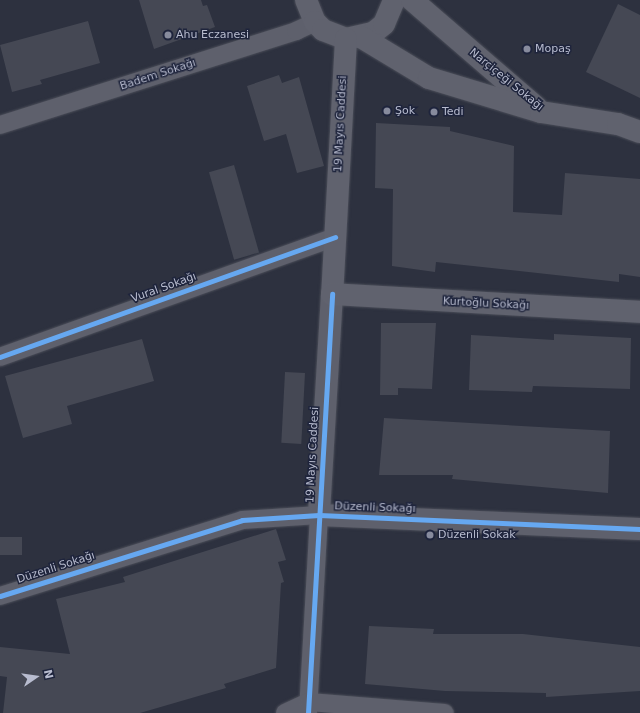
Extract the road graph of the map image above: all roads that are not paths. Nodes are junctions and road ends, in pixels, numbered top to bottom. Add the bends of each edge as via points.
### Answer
1 (394, 0) edge
2 (412, 0) edge
3 (307, 7) edge
4 (354, 38) junction
5 (541, 112) junction
6 (0, 125) edge
7 (640, 132) edge
8 (335, 237) junction
9 (332, 294) junction
10 (640, 312) edge
11 (0, 357) edge
12 (319, 515) junction
13 (640, 529) edge
14 (0, 596) edge
15 (308, 708) edge
16 (285, 713) edge
17 (445, 713) edge

1 - 4 main road via 384,24
2 - 5 main road, Narçiçeği Sokağı
3 - 4 main road via 323,30
3 - 6 street, Badem Sokağı via 296,31
4 - 5 main road via 429,78
4 - 8 main road, 19 Mayıs Caddesi
5 - 7 main road, Narçiçeği Sokağı via 618,124
8 - 9 main road, 19 Mayıs Caddesi
8 - 11 street, Vural Sokağı
9 - 10 main road, Kurtoğlu Sokağı
9 - 12 street, 19 Mayıs Caddesi
12 - 13 street, Düzenli Sokağı
12 - 14 street, Düzenli Sokağı via 242,520
12 - 15 street, 19 Mayıs Caddesi
15 - 16 street
15 - 17 street

